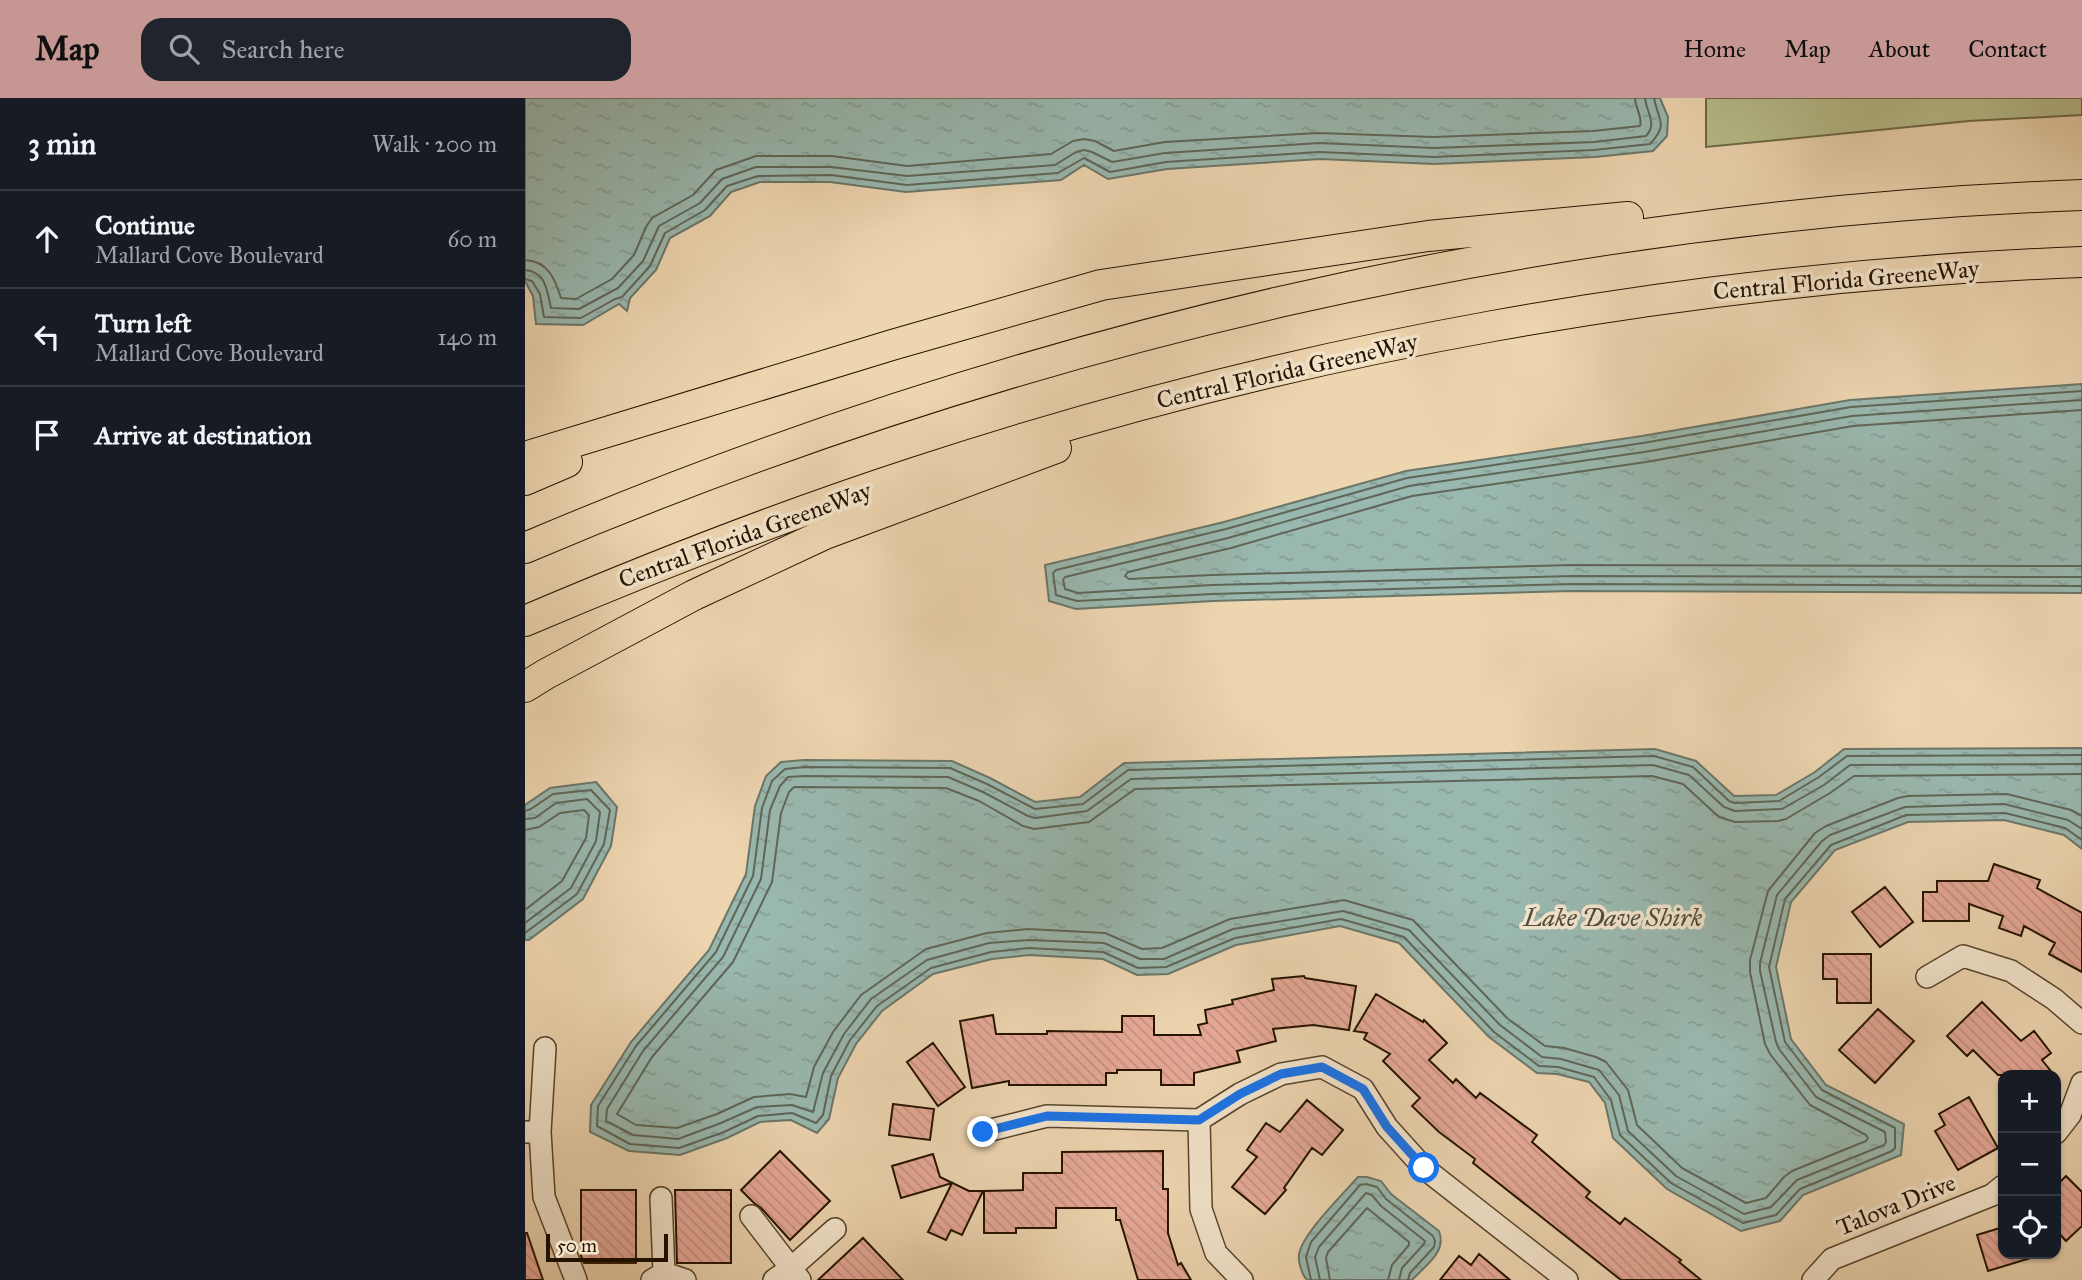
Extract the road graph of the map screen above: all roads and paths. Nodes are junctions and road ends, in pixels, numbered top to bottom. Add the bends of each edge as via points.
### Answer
1 (2082, 195) edge
2 (1957, 202) junction
3 (2082, 262) edge
4 (1435, 337) junction
5 (686, 409) junction
6 (525, 457) edge
7 (525, 480) edge
8 (525, 548) edge
9 (525, 621) edge
10 (525, 687) edge
11 (1927, 977) dead end
12 (2082, 1023) edge
13 (545, 1048) dead end
14 (2082, 1083) edge
15 (1199, 1120) junction
16 (2061, 1127) edge
17 (533, 1132) edge
18 (983, 1132) dead end
19 (1998, 1190) edge
20 (661, 1198) dead end
21 (751, 1216) dead end
22 (835, 1229) dead end
23 (788, 1276) edge
24 (658, 1277) edge
25 (576, 1280) edge
26 (685, 1280) edge
27 (1242, 1280) edge
28 (1567, 1280) edge
29 (1813, 1280) edge

1 - 2 highway
2 - 5 highway via 1674,213 1428,236 1114,283
2 - 8 highway via 1778,217 1598,240 1246,309 898,407 727,467
3 - 4 highway, Central Florida GreeneWay via 1786,284 1608,307
4 - 9 highway, Central Florida GreeneWay via 1262,374 1003,444 750,530
4 - 10 highway via 1250,386 1092,435 838,530 694,595
5 - 6 highway
5 - 7 highway
11 - 12 street via 1962,956 2011,971
13 - 17 street
14 - 16 street
15 - 18 street via 1047,1116
15 - 27 street via 1201,1209 1216,1253
15 - 28 street via 1281,1074 1322,1067 1363,1089 1387,1127 1424,1168
17 - 25 street via 544,1196
19 - 29 street, Talova Drive via 1832,1259
20 - 24 street
21 - 23 street
22 - 23 street
24 - 26 street

